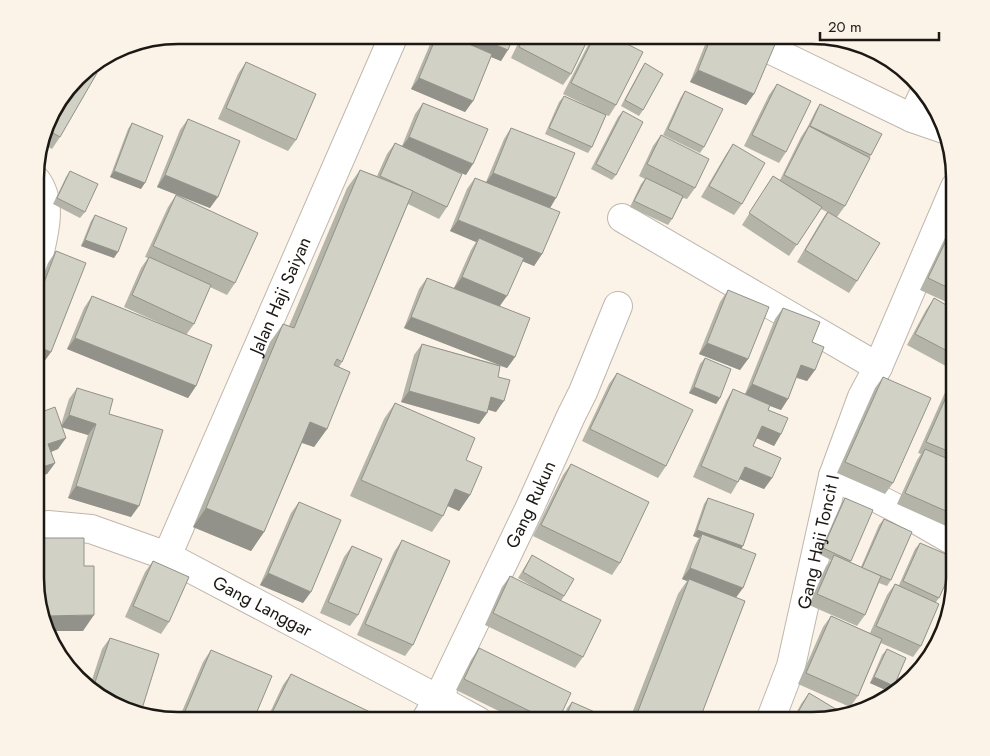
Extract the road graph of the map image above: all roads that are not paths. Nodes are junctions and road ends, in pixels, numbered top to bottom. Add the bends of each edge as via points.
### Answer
1 (390, 44) edge
2 (759, 44) edge
3 (921, 99) edge
4 (912, 118) junction
5 (936, 125) edge
6 (44, 194) edge
7 (946, 208) edge
8 (622, 218) dead end
9 (44, 229) edge
10 (618, 306) dead end
11 (878, 367) junction
12 (833, 476) junction
13 (44, 525) edge
14 (946, 537) edge
15 (167, 556) junction
16 (432, 710) edge
17 (773, 712) edge

1 - 15 street, Jalan Haji Saiyan
2 - 4 street
3 - 4 street
4 - 5 street
6 - 9 street
7 - 11 street, Gang Haji Toncit I
8 - 11 street
10 - 16 street, Gang Rukun via 534,498
11 - 12 street, Gang Haji Toncit I via 862,397
12 - 14 street
12 - 17 street, Gang Haji Toncit I via 791,666
13 - 15 street, Gang Langgar via 91,529
15 - 16 street, Gang Langgar

